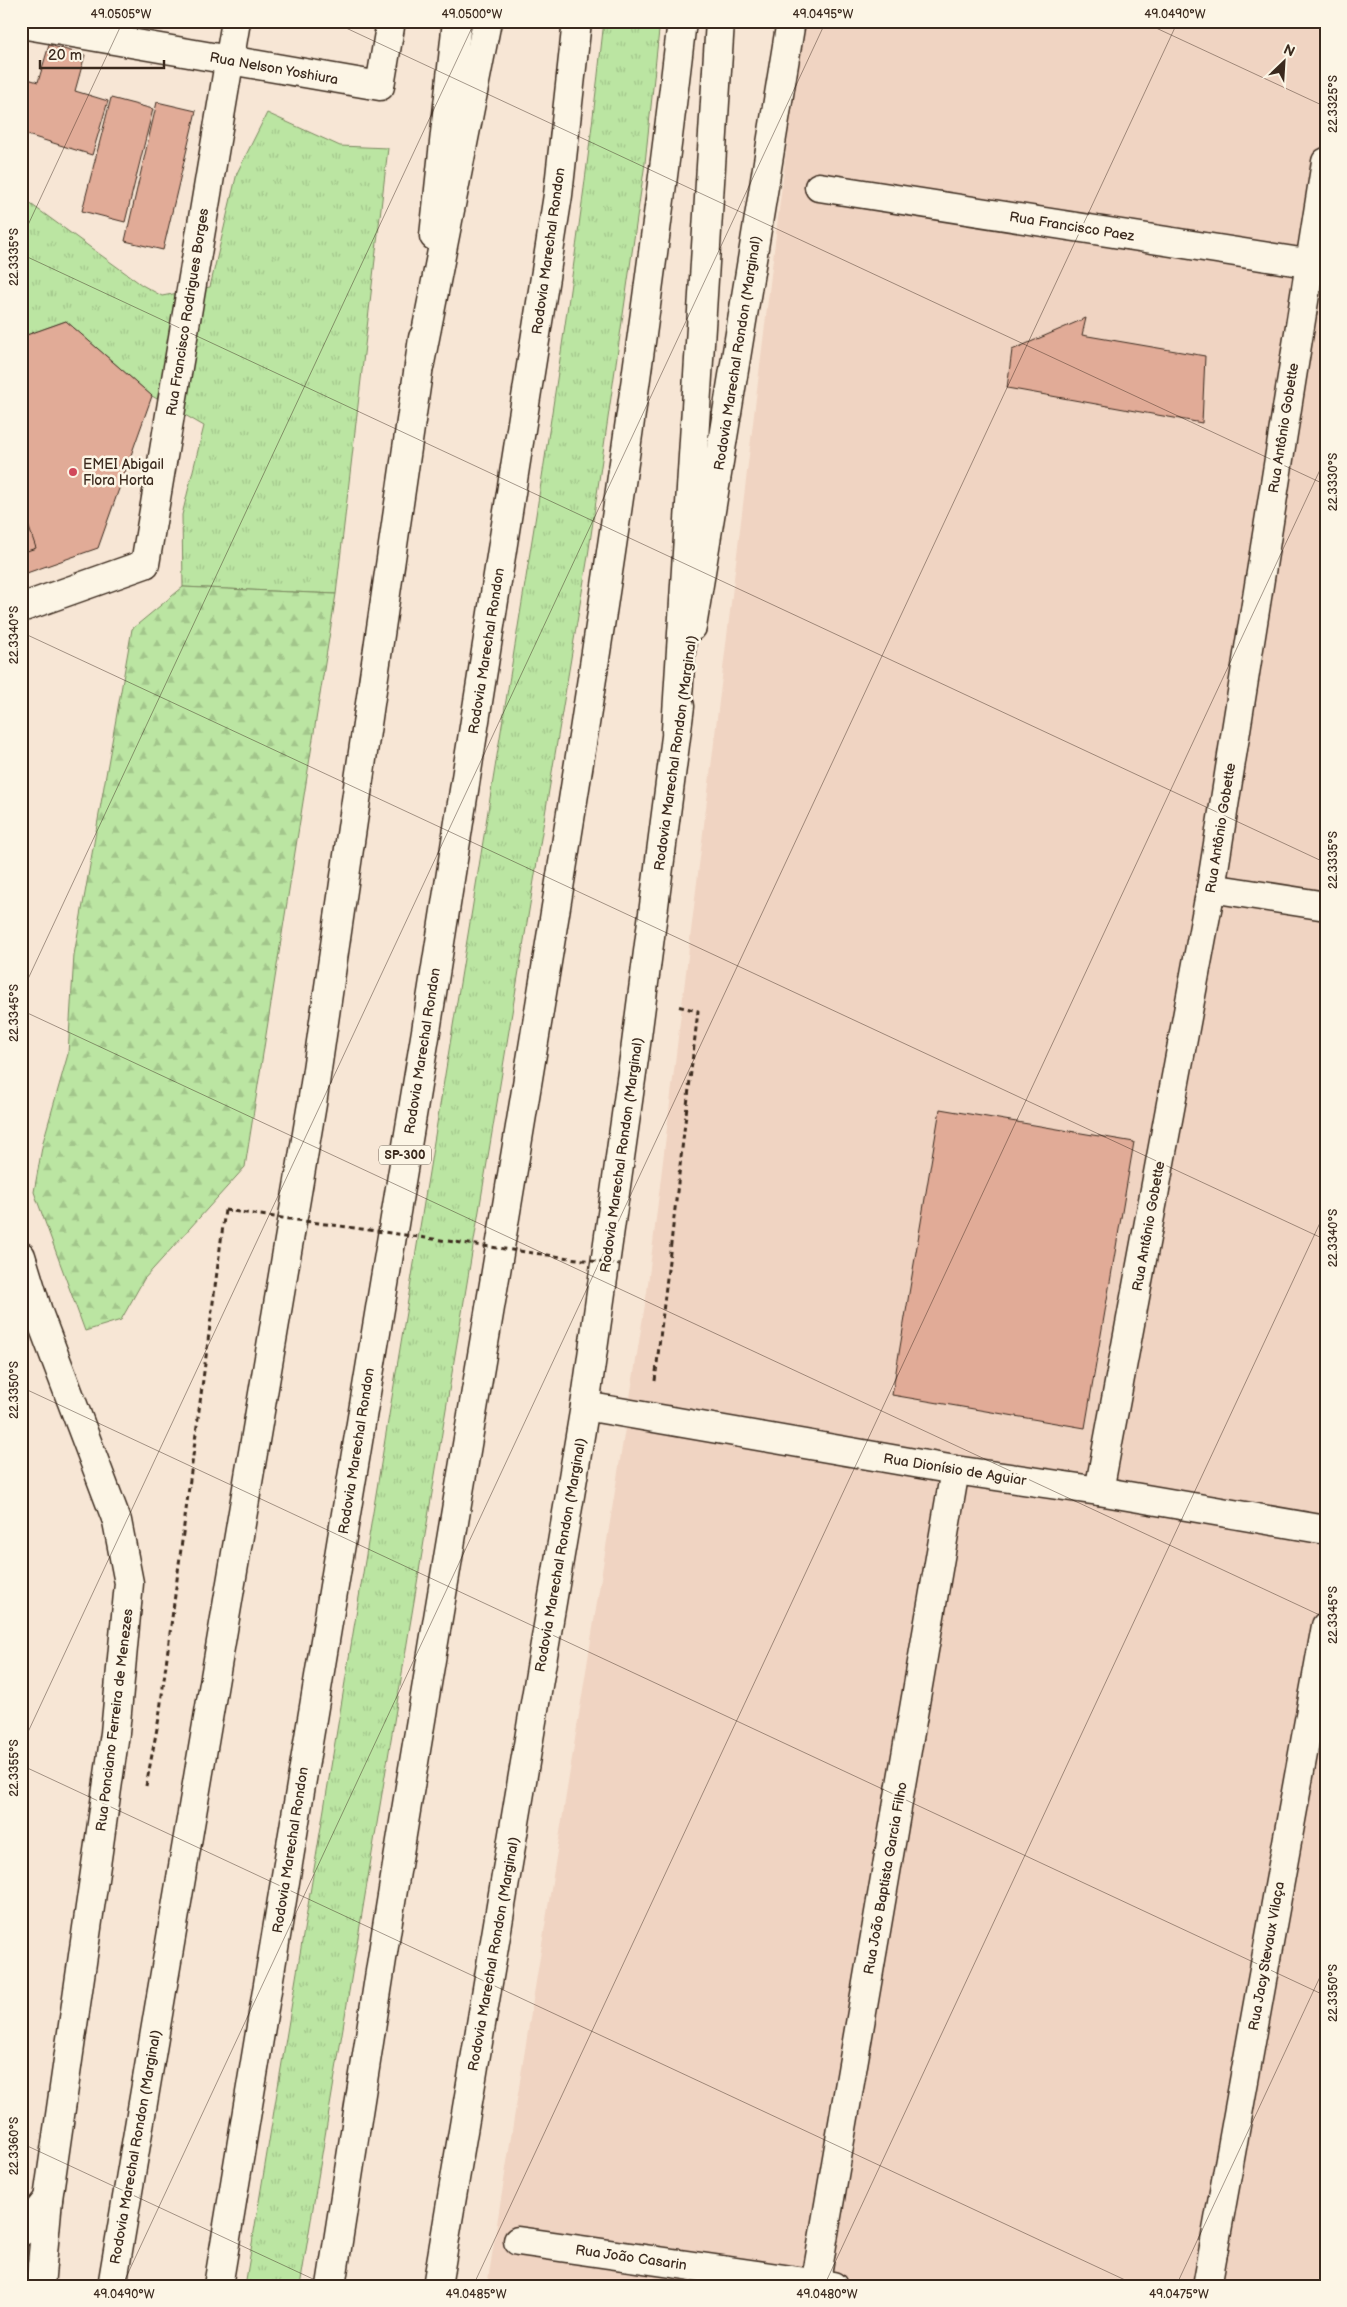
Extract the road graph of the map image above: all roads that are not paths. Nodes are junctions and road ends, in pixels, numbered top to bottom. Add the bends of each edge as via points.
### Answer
1 (236, 21) edge
2 (391, 21) edge
3 (458, 21) edge
4 (487, 21) edge
5 (577, 21) edge
6 (682, 21) edge
7 (720, 21) edge
8 (791, 21) edge
9 (21, 24) edge
10 (228, 61) junction
11 (1326, 162) edge
12 (819, 187) dead end
13 (1317, 265) edge
14 (420, 363) junction
15 (21, 608) edge
16 (676, 730) junction
17 (1211, 888) junction
18 (1326, 906) edge
19 (21, 1256) edge
20 (30, 1319) edge
21 (585, 1406) junction
22 (955, 1470) junction
23 (1100, 1491) junction
24 (1326, 1530) edge
25 (1326, 1626) edge
26 (48, 2199) junction
27 (21, 2232) edge
28 (518, 2241) dead end
29 (821, 2285) edge
30 (40, 2286) edge
31 (112, 2286) edge
32 (218, 2286) edge
33 (331, 2286) edge
34 (437, 2286) edge
35 (1207, 2286) edge

1 - 10 main road, Rua Francisco Rodrigues Borges
2 - 10 main road, Rua Nelson Yoshiura via 380,86
3 - 14 main road, Rodovia Marechal Rondon (Marginal)
4 - 14 main road
5 - 32 main road, Rodovia Marechal Rondon / SP-300 via 558,195 426,1031
6 - 33 main road via 660,208 588,712 384,1943
7 - 16 main road
8 - 16 main road, Rodovia Marechal Rondon (Marginal)
9 - 10 main road, Rua Nelson Yoshiura
10 - 15 main road, Rua Francisco Rodrigues Borges via 145,564
11 - 13 main road, Rua Antônio Gobette
12 - 13 main road, Rua Francisco Paez
13 - 17 main road, Rua Antônio Gobette
14 - 31 main road, Rodovia Marechal Rondon (Marginal) via 312,1104
16 - 21 main road, Rodovia Marechal Rondon (Marginal)
17 - 18 main road
17 - 23 main road, Rua Antônio Gobette
19 - 20 main road, Rua Ponciano Ferreira de Menezes
20 - 26 main road, Rua Ponciano Ferreira de Menezes via 117,1521 129,1583 115,1733
21 - 22 main road, Rua Dionísio de Aguiar
21 - 34 main road, Rodovia Marechal Rondon (Marginal)
22 - 23 main road, Rua Dionísio de Aguiar
22 - 29 main road, Rua João Baptista Garcia Filho
23 - 24 main road, Rua Dionísio de Aguiar
25 - 35 main road, Rua Jacy Stevaux Vilaça
26 - 27 main road
26 - 30 main road, Rua Ponciano Ferreira de Menezes
28 - 29 main road, Rua João Casarin

